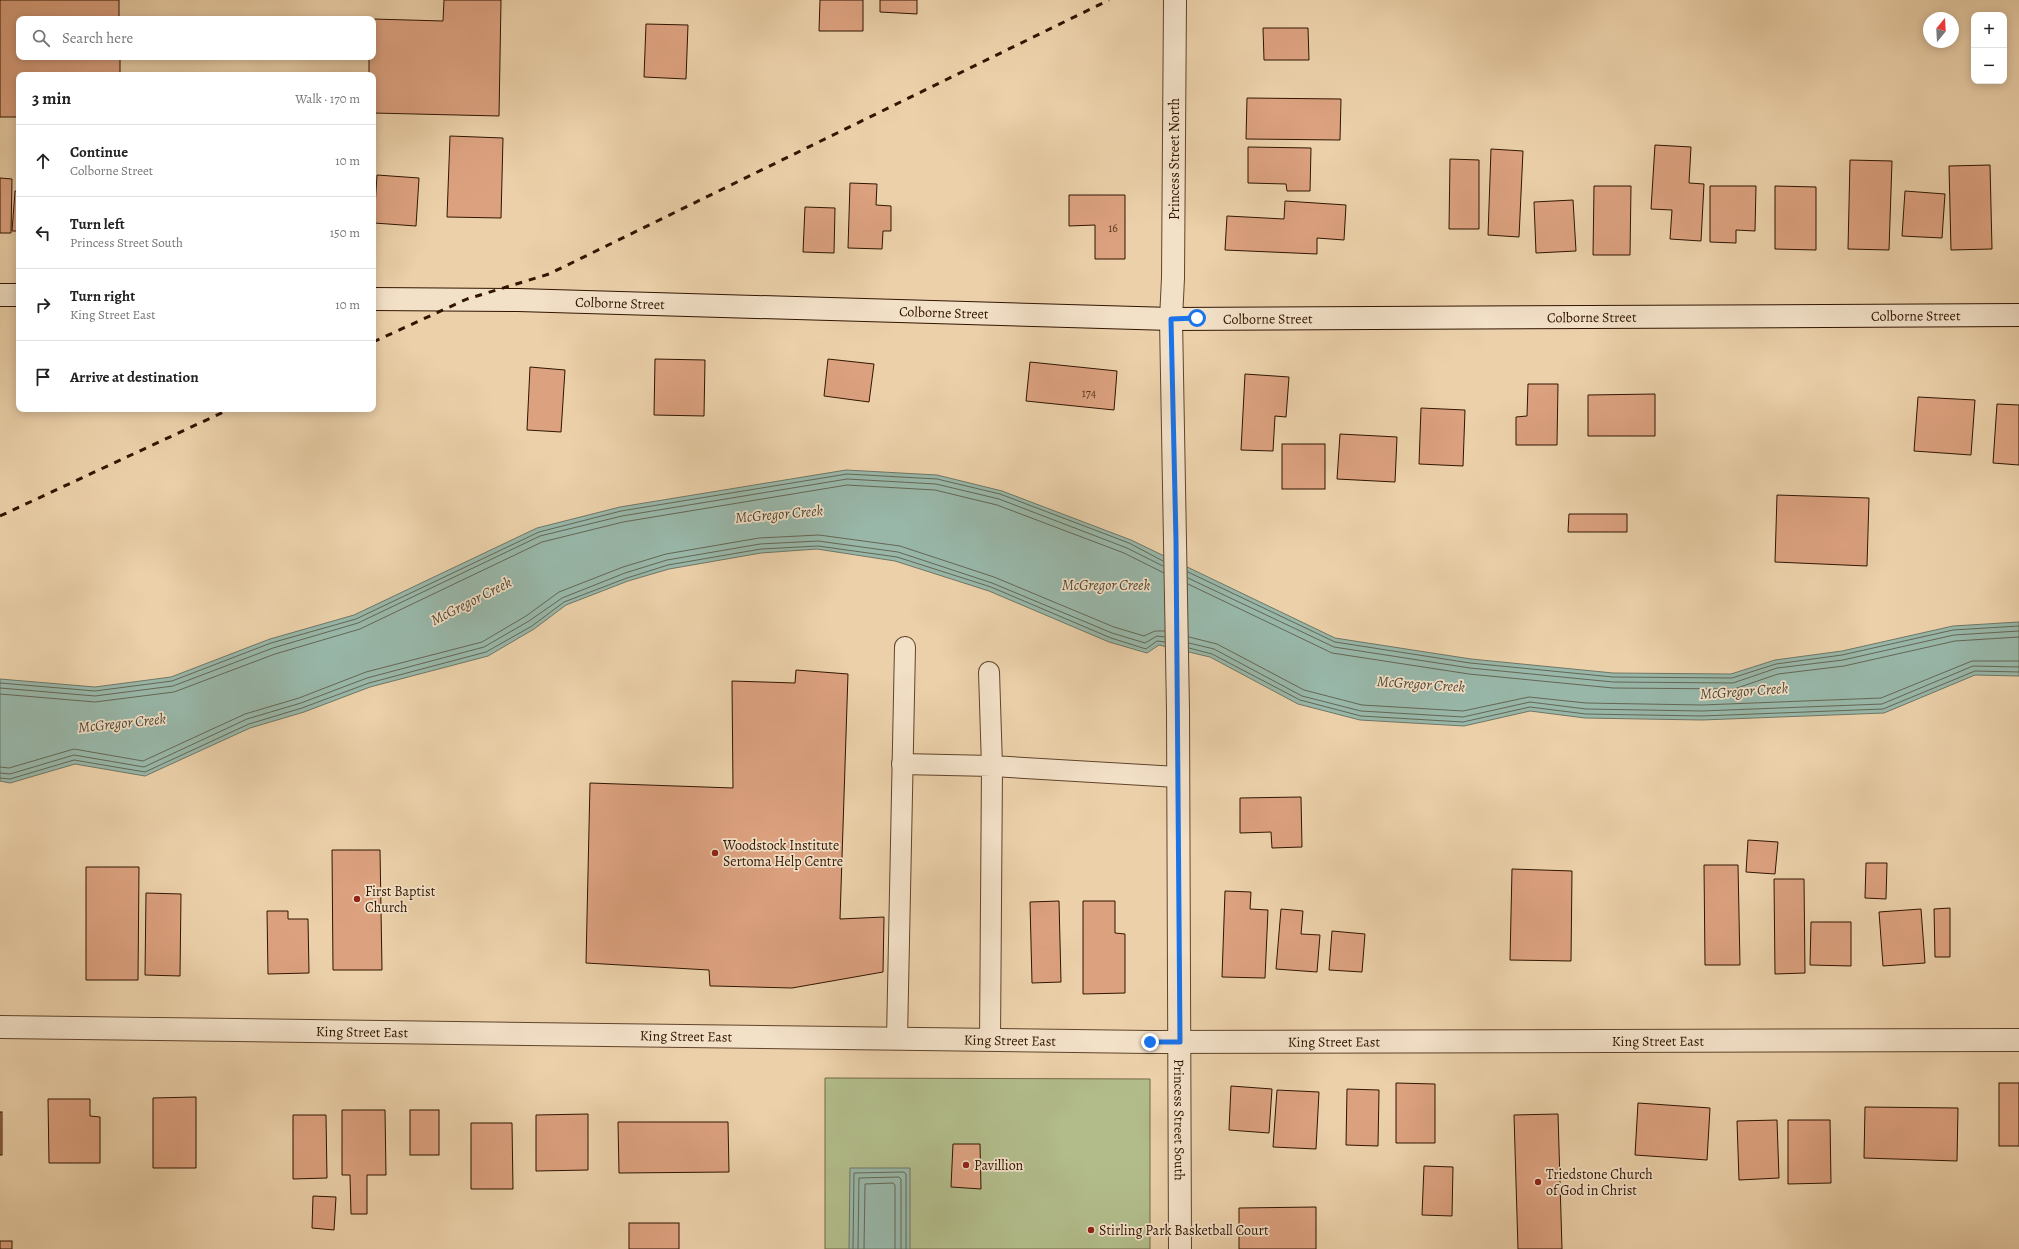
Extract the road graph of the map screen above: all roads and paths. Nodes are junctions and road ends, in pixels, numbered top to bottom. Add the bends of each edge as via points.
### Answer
1 (1175, 0) edge
2 (0, 295) edge
3 (16, 295) edge
4 (376, 299) edge
5 (2019, 315) edge
6 (1171, 319) junction
7 (905, 648) dead end
8 (989, 672) dead end
9 (902, 764) junction
10 (992, 766) junction
11 (1177, 777) junction
12 (0, 1027) edge
13 (897, 1039) junction
14 (990, 1040) junction
15 (2019, 1040) edge
16 (1180, 1042) junction
17 (1180, 1249) edge

1 - 6 street, Princess Street North
2 - 3 street
4 - 6 street, Colborne Street via 503,300
5 - 6 street, Colborne Street
6 - 11 street, Princess Street South via 1176,540
7 - 9 lane
8 - 10 lane
9 - 10 lane
9 - 13 lane
10 - 11 lane
10 - 14 lane
11 - 16 street, Princess Street South
12 - 13 street, King Street East
13 - 14 street, King Street East
14 - 16 street, King Street East
15 - 16 street, King Street East
16 - 17 street, Princess Street South

